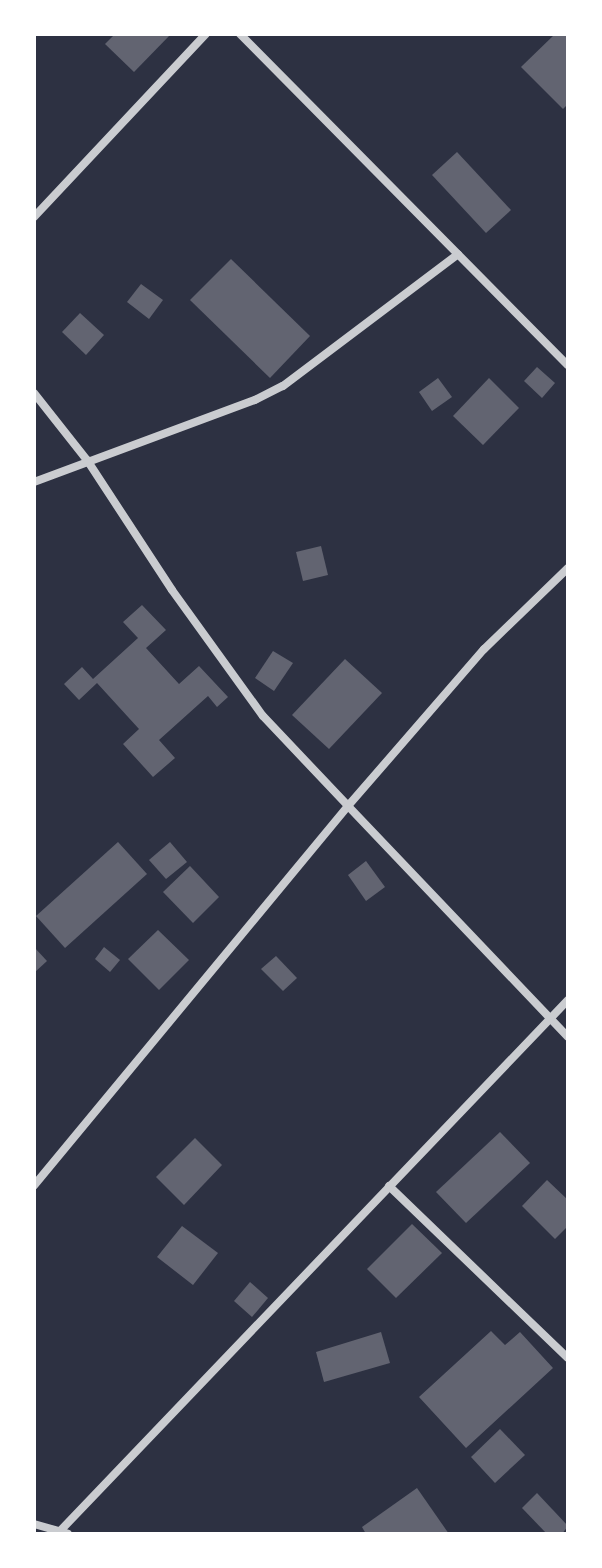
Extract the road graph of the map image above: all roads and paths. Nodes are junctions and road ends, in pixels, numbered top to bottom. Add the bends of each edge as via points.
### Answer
1 (206, 34) edge
2 (240, 34) edge
3 (34, 217) edge
4 (458, 254) junction
5 (568, 365) edge
6 (34, 393) edge
7 (87, 460) junction
8 (34, 482) edge
9 (568, 568) edge
10 (348, 806) junction
11 (568, 1000) edge
12 (549, 1019) junction
13 (568, 1037) edge
14 (34, 1186) edge
15 (389, 1186) junction
16 (568, 1358) edge
17 (34, 1524) edge
18 (64, 1532) edge

1 - 3 street
2 - 4 street
4 - 5 street
4 - 7 street via 283,386
6 - 7 street
7 - 8 street
7 - 10 street via 263,716
9 - 10 street via 484,649
10 - 12 street
10 - 14 street
11 - 12 street
12 - 13 street
12 - 15 street
15 - 16 street
15 - 18 street
17 - 18 street

